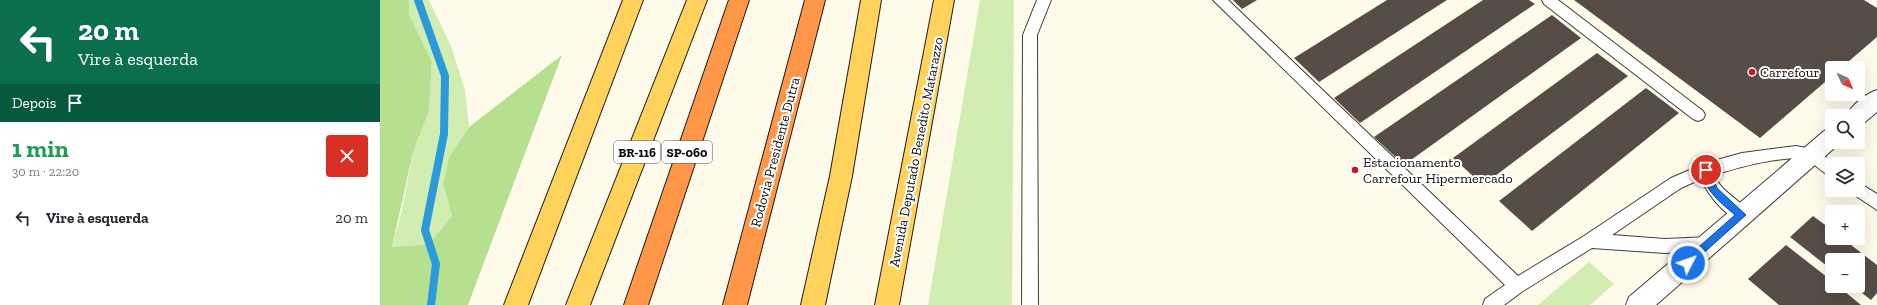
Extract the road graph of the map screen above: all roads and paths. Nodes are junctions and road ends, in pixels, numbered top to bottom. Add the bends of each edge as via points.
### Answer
1 (623, 0) edge
2 (633, 0) edge
3 (697, 0) edge
4 (738, 0) edge
5 (815, 0) edge
6 (870, 0) edge
7 (884, 0) edge
8 (944, 0) edge
9 (1044, 0) edge
10 (1220, 0) edge
11 (1549, 0) edge
12 (621, 28) junction
13 (1877, 99) edge
14 (1865, 109) edge
15 (1698, 115) dead end
16 (1825, 143) edge
17 (1811, 155) junction
18 (1825, 165) edge
19 (1706, 170) junction
20 (841, 176) junction
21 (1865, 194) edge
22 (1877, 203) edge
23 (1742, 215) junction
24 (1590, 241) junction
25 (1710, 244) junction
26 (1517, 286) junction
27 (516, 305) edge
28 (578, 305) edge
29 (636, 305) edge
30 (735, 305) edge
31 (813, 305) edge
32 (887, 305) edge
33 (1030, 305) edge
34 (1491, 305) edge
35 (1638, 305) edge

1 - 12 street
2 - 12 main road
3 - 28 main road, BR-116
4 - 29 highway, SP-060
5 - 30 highway, Rodovia Presidente Dutra
6 - 20 main road
7 - 20 main road
8 - 32 main road, Avenida Deputado Benedito Matarazzo
9 - 33 lane via 1030,35
10 - 26 lane
11 - 15 lane
12 - 27 main road
13 - 14 street
16 - 17 street
17 - 18 lane
17 - 19 lane via 1796,152 1742,159
17 - 23 street
19 - 23 lane via 1714,191
19 - 24 lane via 1676,183
20 - 31 main road
21 - 22 lane
23 - 25 street
24 - 25 lane via 1665,246
24 - 26 lane
25 - 35 street
26 - 34 lane

